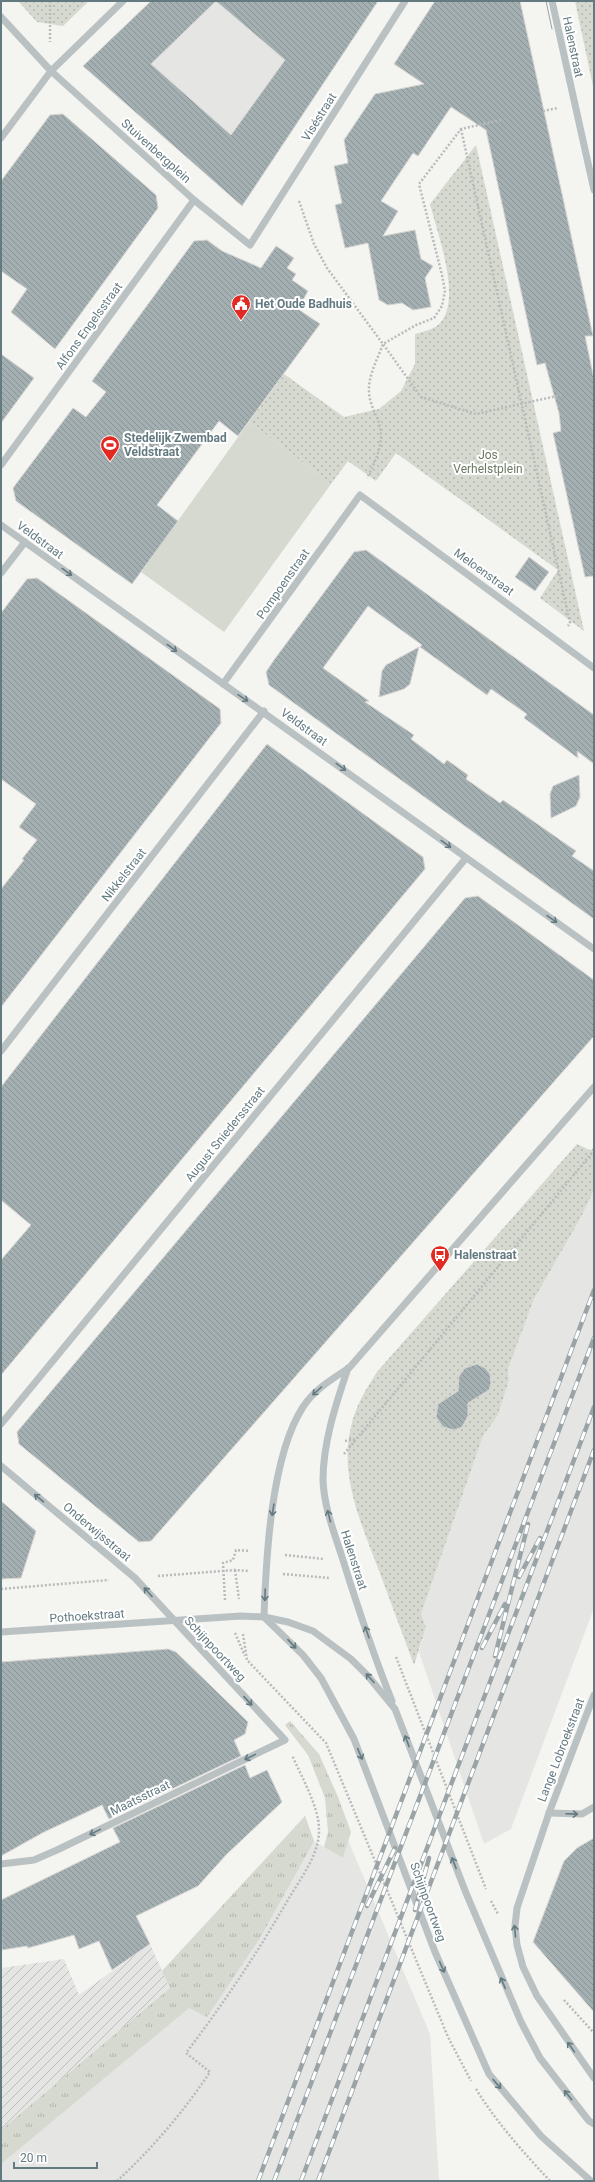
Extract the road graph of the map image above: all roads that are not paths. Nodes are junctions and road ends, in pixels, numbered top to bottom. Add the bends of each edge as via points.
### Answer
1 (123, 1) edge
2 (405, 1) edge
3 (552, 1) edge
4 (1, 17) edge
5 (51, 71) junction
6 (1, 138) edge
7 (594, 190) edge
8 (194, 200) junction
9 (250, 245) joint
10 (1, 465) edge
11 (360, 495) joint
12 (1, 525) edge
13 (25, 542) junction
14 (1, 573) edge
15 (594, 668) edge
16 (223, 684) junction
17 (264, 712) junction
18 (466, 858) junction
19 (594, 949) edge
20 (1, 1051) edge
21 (594, 1087) edge
22 (348, 1368) junction
23 (1, 1424) edge
24 (1, 1466) edge
25 (264, 1617) junction
26 (174, 1621) junction
27 (1, 1632) edge
28 (594, 1695) edge
29 (395, 1709) junction
30 (285, 1740) joint
31 (594, 1808) edge
32 (549, 1813) junction
33 (1, 1864) edge
34 (594, 2078) edge
35 (594, 2124) edge
36 (591, 2181) edge

1 - 5 street
2 - 9 street, Viséstraat
3 - 7 street, Halenstraat
4 - 5 street, Stuivenbergplein
5 - 6 street
5 - 8 street, Stuivenbergplein
8 - 9 street, Stuivenbergplein
8 - 10 street, Alfons Engelsstraat
11 - 15 street, Meloenstraat
11 - 16 street, Pompoenstraat
12 - 13 street, Veldstraat
13 - 14 street
13 -> 16 street, Veldstraat
16 -> 17 street, Veldstraat
17 -> 18 street, Veldstraat
17 - 20 street, Nikkelstraat
18 -> 19 street, Veldstraat
18 - 23 street, August Sniedersstraat
21 - 22 street, Halenstraat
22 -> 25 street, Halenstraat via 314,1394 294,1423 280,1466 268,1553
29 -> 22 street, Halenstraat via 347,1580 325,1500 324,1464 330,1429
26 -> 24 street, Onderwijsstraat via 135,1578
25 - 26 street, Schijnpoortweg via 241,1616
29 -> 25 street, Schijnpoortweg via 368,1676 327,1640 288,1622
25 -> 36 street, Schijnpoortweg via 297,1649 321,1678 348,1727 368,1772 435,1952 489,2074 541,2136
26 - 27 street, Pothoekstraat
26 -> 30 street, Schijnpoortweg
28 - 32 street, Lange Lobroekstraat
35 -> 29 street, Schijnpoortweg via 540,2058 521,2022 466,1894
30 -> 33 street, Maatsstraat via 57,1850 34,1860
32 -> 31 street via 582,1814
34 -> 32 street via 572,2050 537,1996 522,1967 517,1945 517,1908

